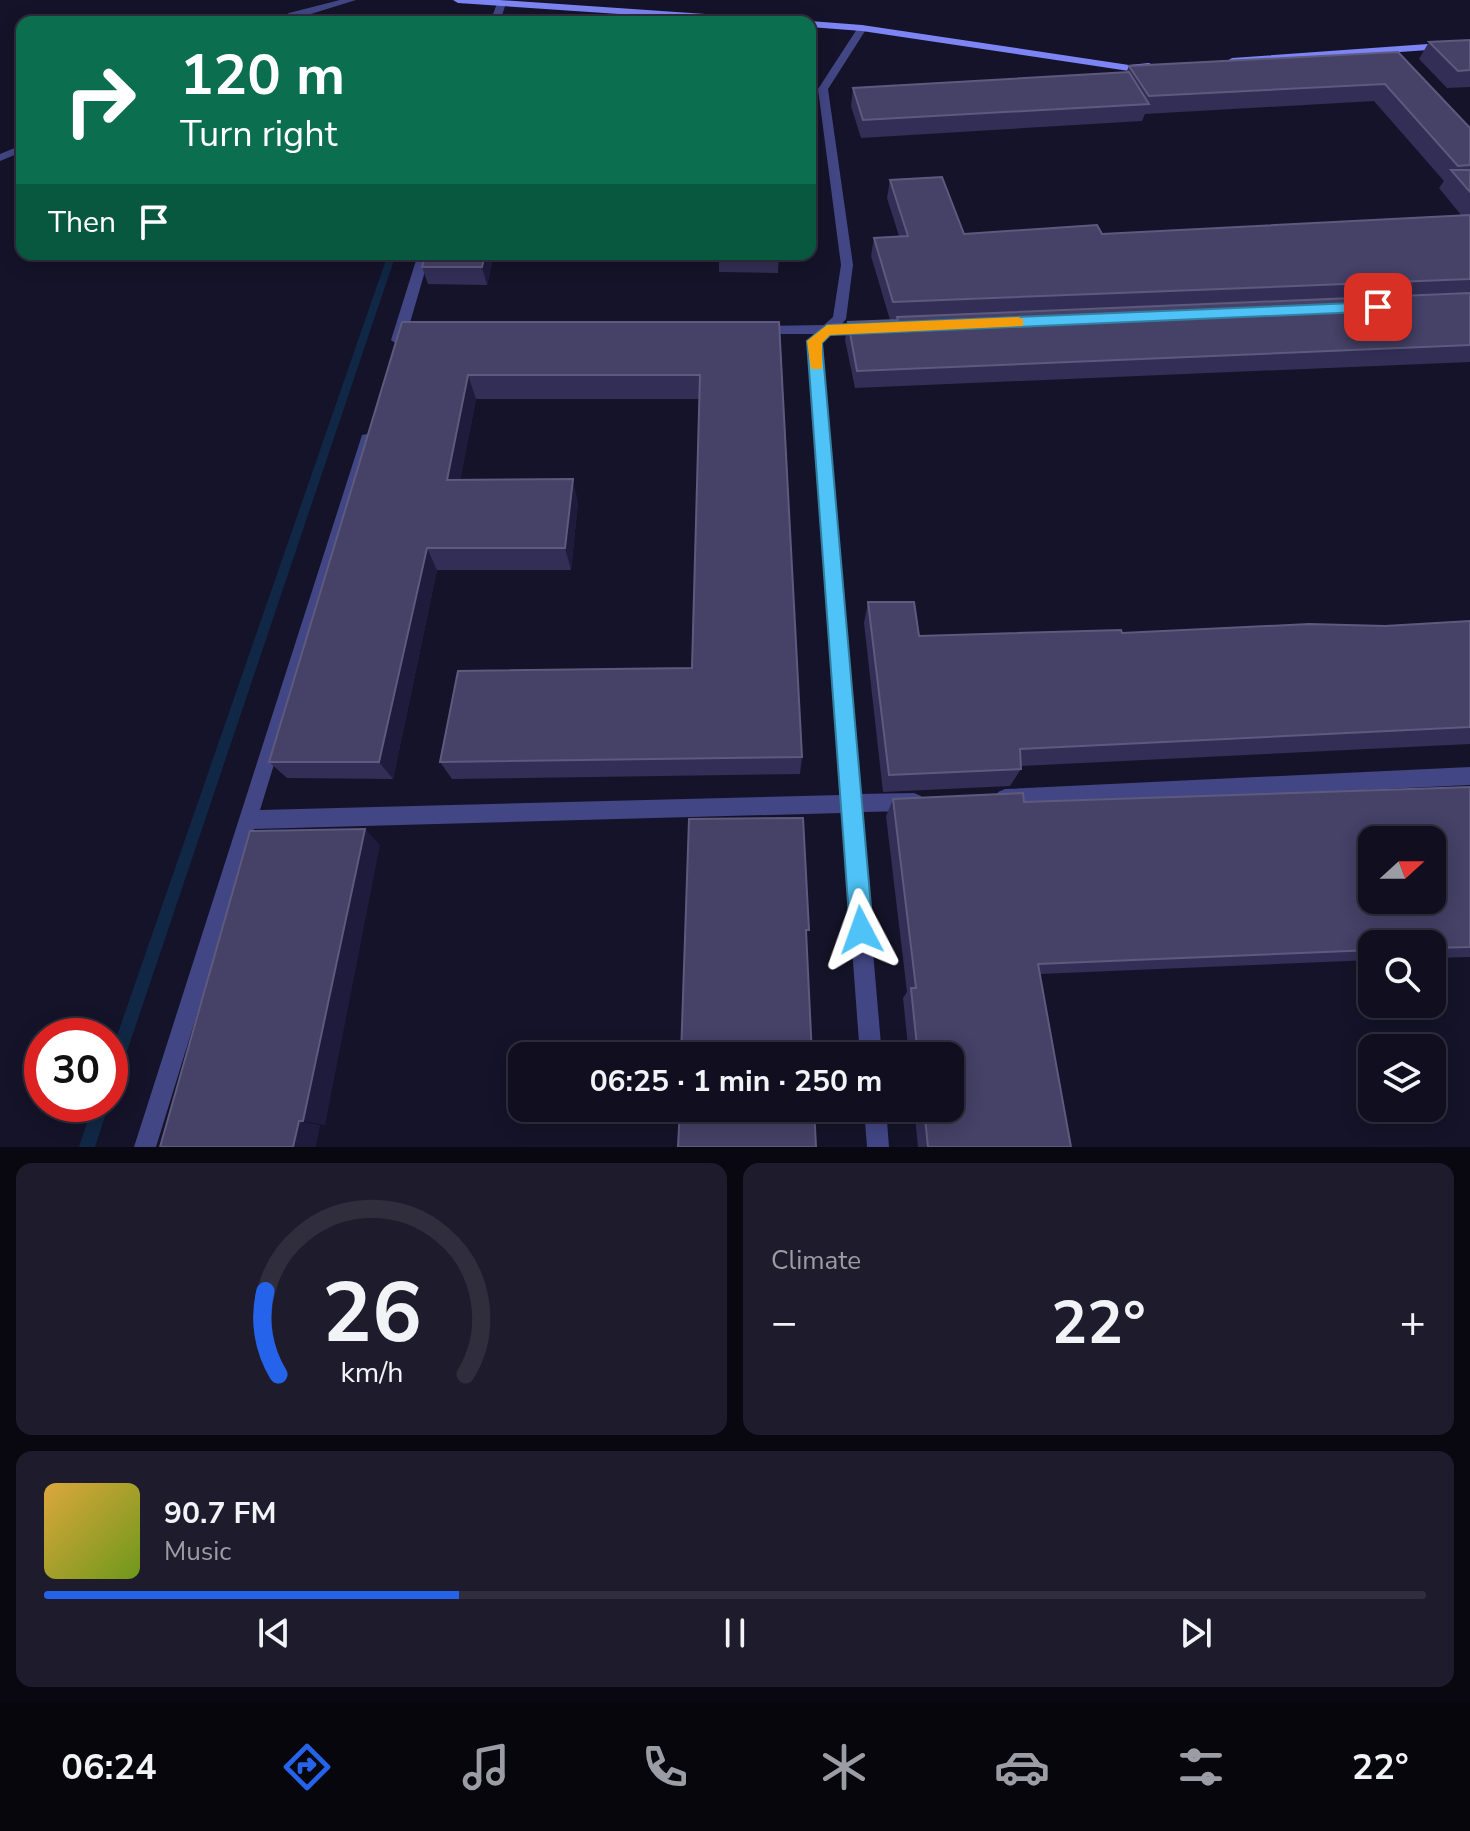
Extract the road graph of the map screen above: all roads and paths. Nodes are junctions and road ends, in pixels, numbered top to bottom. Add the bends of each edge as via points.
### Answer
1 (351, 0) edge
2 (458, 0) edge
3 (501, 3) junction
4 (290, 16) edge
5 (497, 16) edge
6 (691, 16) edge
7 (816, 24) edge
8 (862, 28) junction
9 (1470, 44) edge
10 (1391, 50) junction
11 (1221, 61) edge
12 (1401, 61) edge
13 (1160, 66) edge
14 (423, 260) edge
15 (889, 328) edge
16 (748, 330) edge
17 (827, 330) junction
18 (393, 356) edge
19 (374, 416) edge
20 (1470, 776) edge
21 (978, 799) edge
22 (931, 801) edge
23 (851, 805) junction
24 (247, 820) junction
25 (870, 1042) edge
26 (876, 1122) edge
27 (145, 1147) edge
28 (878, 1147) edge

1 - 4 street
2 - 3 street
3 - 5 street
3 - 6 street
7 - 8 street
8 - 13 street via 1129,68
8 - 17 street via 823,89 847,265 839,319
9 - 10 street
10 - 11 street
10 - 12 street
14 - 18 street via 410,326
15 - 17 street
16 - 17 street
17 - 23 street via 814,341
19 - 24 street
20 - 21 street
22 - 23 street
23 - 24 street
23 - 25 street
24 - 27 street
26 - 28 street

